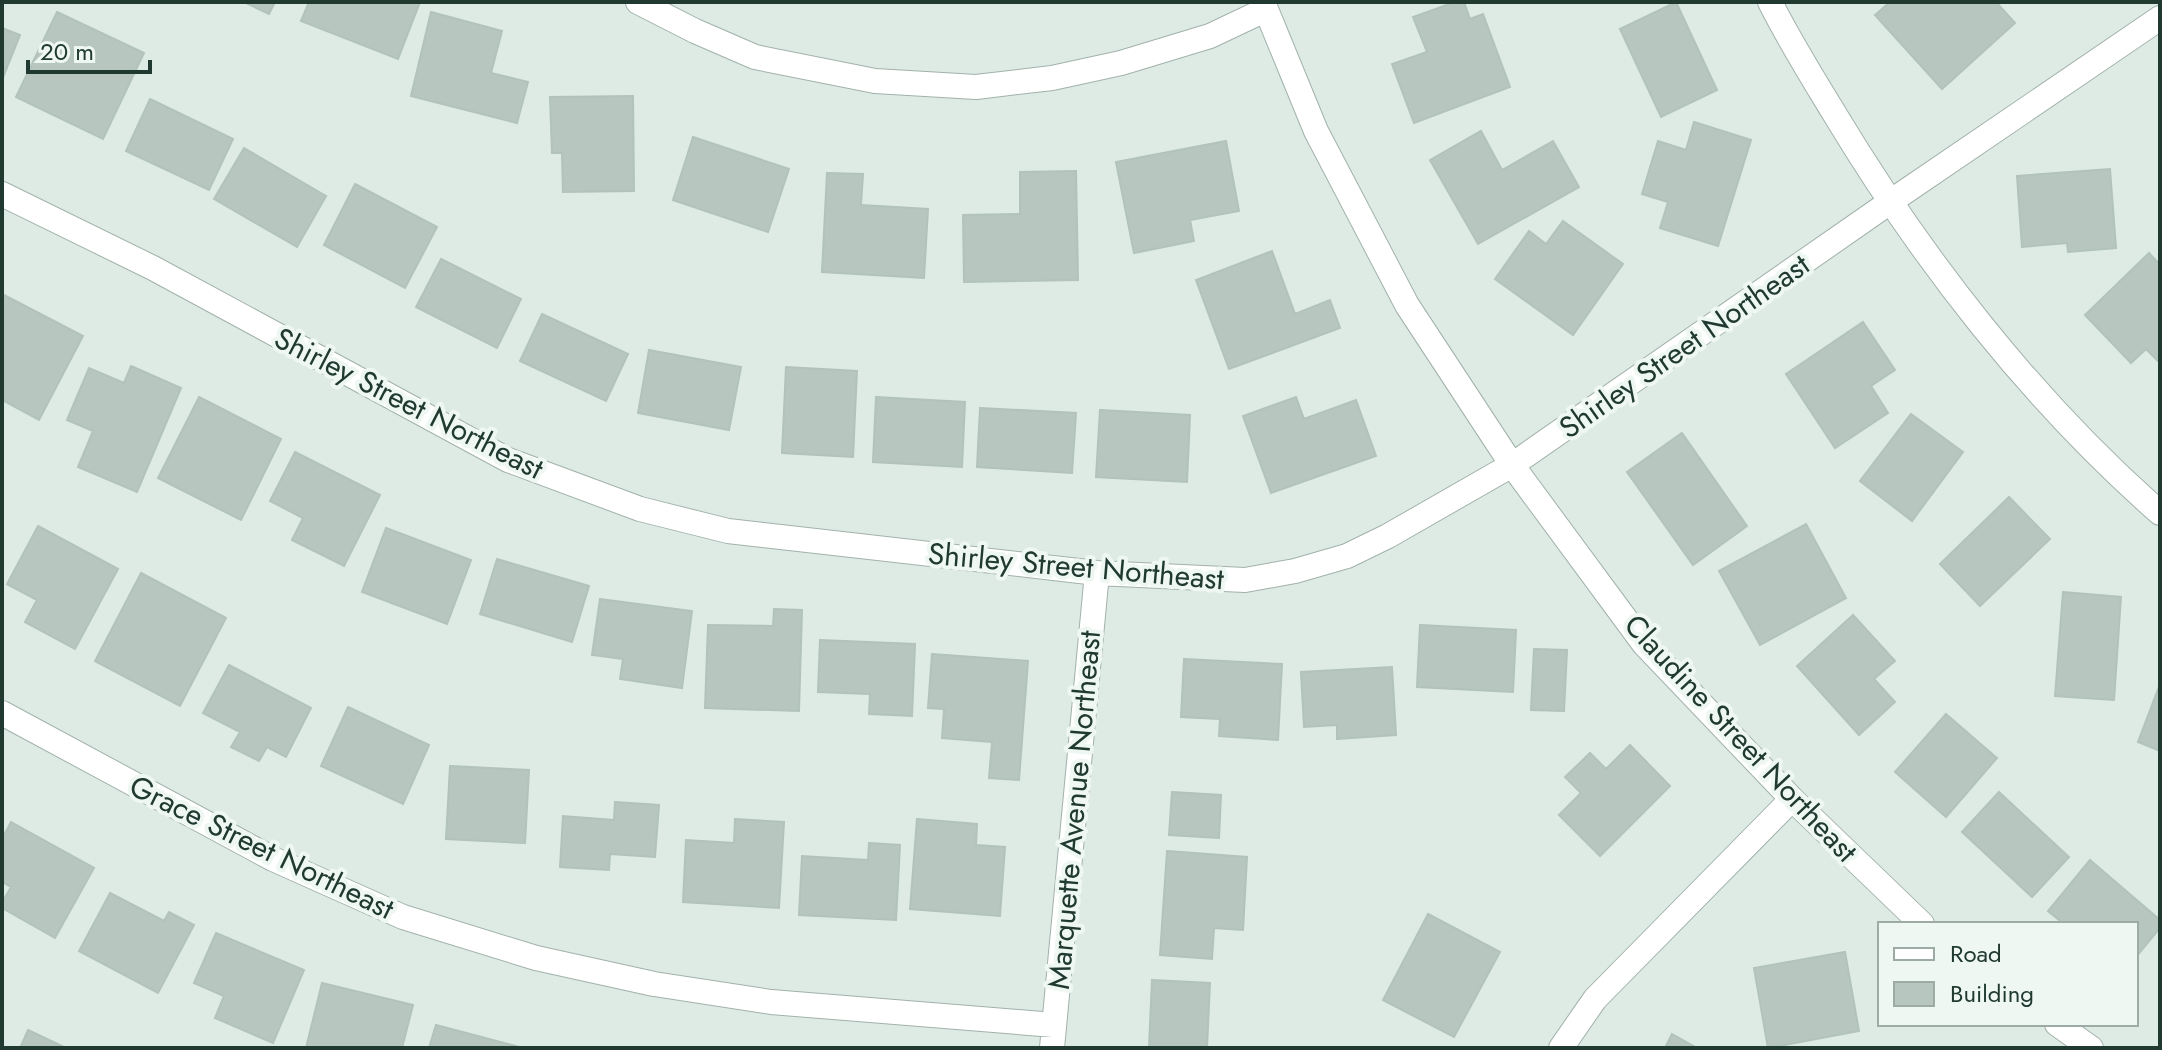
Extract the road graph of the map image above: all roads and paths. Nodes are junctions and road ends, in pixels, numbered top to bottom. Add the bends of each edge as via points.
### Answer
1 (638, 2) edge
2 (1770, 2) edge
3 (1264, 6) edge
4 (2160, 18) edge
5 (2, 194) edge
6 (1890, 202) junction
7 (1512, 465) junction
8 (2160, 513) edge
9 (1097, 573) junction
10 (2, 713) edge
11 (1792, 799) junction
12 (1920, 922) edge
13 (2060, 1026) edge
14 (1053, 1036) edge
15 (1561, 1048) edge
16 (2091, 1048) edge

1 - 3 street via 755,57 875,81 976,87 1121,63 1210,36
2 - 6 street
3 - 7 street via 1316,131 1407,305
4 - 6 street, Shirley Street Northeast
5 - 9 street, Shirley Street Northeast via 153,268 508,460 640,509 728,531
6 - 7 street, Shirley Street Northeast
6 - 8 street via 2007,358
7 - 9 street, Shirley Street Northeast via 1375,543 1295,571 1245,580
7 - 11 street, Claudine Street Northeast via 1644,644
9 - 14 street, Marquette Avenue Northeast
10 - 14 street, Grace Street Northeast via 273,859 403,917 536,958 771,1002
11 - 12 street, Claudine Street Northeast
11 - 15 street via 1595,999
13 - 16 street

